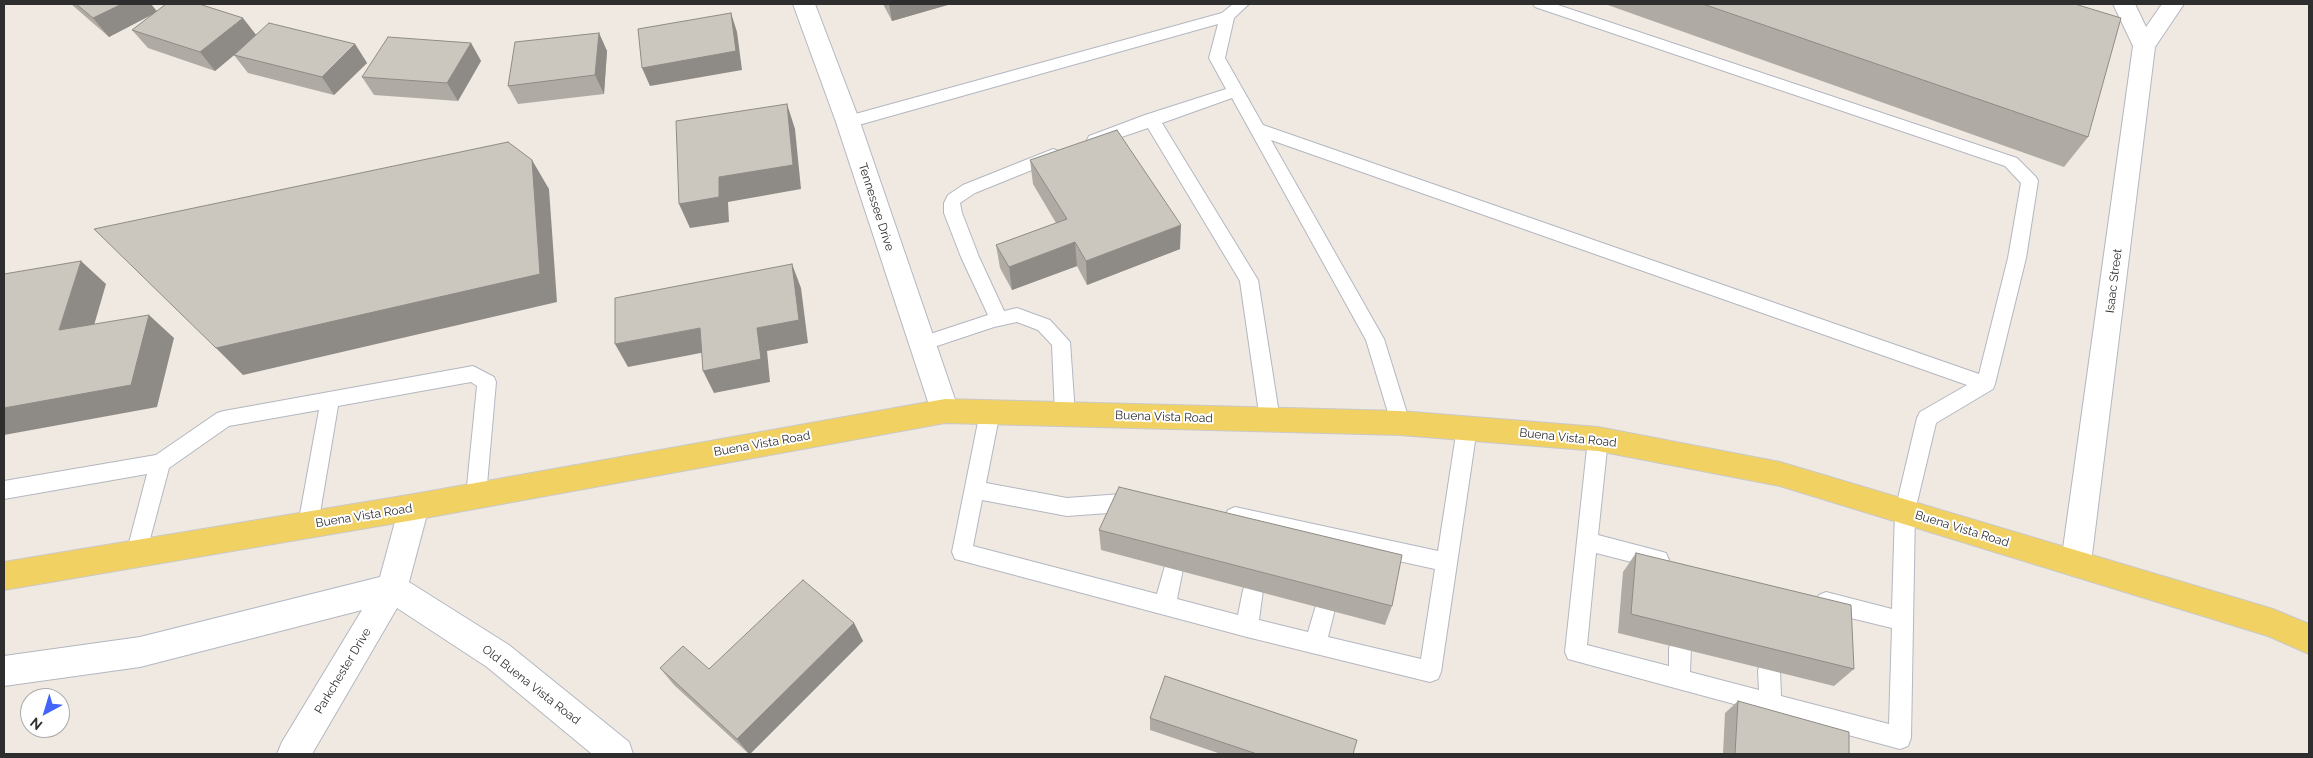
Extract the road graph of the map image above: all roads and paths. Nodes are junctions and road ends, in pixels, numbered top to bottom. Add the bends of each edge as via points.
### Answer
1 (804, 4) edge
2 (1242, 4) edge
3 (1540, 4) edge
4 (2124, 4) edge
5 (2173, 4) edge
6 (1227, 16) junction
7 (2144, 46) junction
8 (1236, 91) junction
9 (1151, 119) junction
10 (848, 122) junction
11 (1257, 128) junction
12 (999, 318) junction
13 (922, 344) junction
14 (1986, 384) junction
15 (330, 400) junction
16 (944, 411) junction
17 (990, 412) junction
18 (1064, 414) junction
19 (1270, 420) junction
20 (1400, 423) junction
21 (1467, 428) junction
22 (1598, 439) junction
23 (160, 463) junction
24 (4, 490) edge
25 (974, 490) junction
26 (476, 496) junction
27 (1159, 503) edge
28 (414, 507) junction
29 (1905, 511) junction
30 (1216, 513) edge
31 (308, 525) junction
32 (1335, 539) junction
33 (1588, 542) junction
34 (136, 554) junction
35 (1332, 559) edge
36 (1446, 562) junction
37 (2076, 563) junction
38 (1682, 566) edge
39 (1173, 570) edge
40 (4, 576) edge
41 (392, 588) junction
42 (1253, 590) edge
43 (1805, 596) edge
44 (1165, 604) junction
45 (1324, 609) edge
46 (1902, 621) junction
47 (1247, 627) junction
48 (2309, 639) edge
49 (1316, 643) junction
50 (1680, 648) edge
51 (1769, 670) edge
52 (4, 671) edge
53 (1679, 679) junction
54 (1770, 703) junction
55 (294, 754) edge
56 (617, 754) edge

1 - 10 street, Tennessee Drive
2 - 6 lane
3 - 14 lane via 2012,162 2030,181 2018,258
4 - 7 street
5 - 7 street
6 - 8 lane via 1218,58
6 - 10 lane
7 - 37 street, Isaac Street
8 - 9 lane
8 - 11 lane
9 - 12 lane via 969,189 954,198 954,213 970,257
9 - 19 lane via 1249,280
10 - 13 street, Tennessee Drive
11 - 14 lane
11 - 20 lane via 1375,338
12 - 13 lane
12 - 18 lane via 1017,315 1044,324 1061,342
13 - 16 street, Tennessee Drive
14 - 29 lane via 1946,404 1927,418
15 - 23 lane via 224,419
15 - 26 lane via 473,374 487,382
15 - 31 lane
16 - 17 main road, Buena Vista Road
16 - 26 main road, Buena Vista Road
17 - 18 main road, Buena Vista Road
17 - 25 lane
18 - 19 main road, Buena Vista Road
19 - 20 main road, Buena Vista Road
20 - 21 main road, Buena Vista Road
21 - 22 main road, Buena Vista Road
21 - 36 lane
22 - 29 main road, Buena Vista Road via 1780,474
22 - 33 lane
23 - 24 lane
23 - 34 lane
25 - 27 lane via 1067,508 1125,502
25 - 44 lane via 962,552
26 - 28 main road, Buena Vista Road
28 - 31 main road, Buena Vista Road
28 - 41 street, Parkchester Drive
29 - 37 main road, Buena Vista Road
29 - 46 lane
30 - 32 lane via 1260,531
31 - 34 main road, Buena Vista Road
32 - 35 lane
32 - 36 lane
33 - 38 lane
33 - 53 lane via 1576,652
34 - 40 main road, Buena Vista Road
36 - 49 lane via 1430,672
37 - 48 main road, Buena Vista Road via 2273,623
39 - 44 lane
41 - 52 street via 140,652
41 - 55 street, Parkchester Drive
41 - 56 street, Old Buena Vista Road via 498,656
42 - 47 lane
43 - 46 lane
44 - 47 lane
45 - 49 lane
46 - 54 lane via 1900,738
47 - 49 lane
50 - 53 lane
51 - 54 lane
53 - 54 lane

